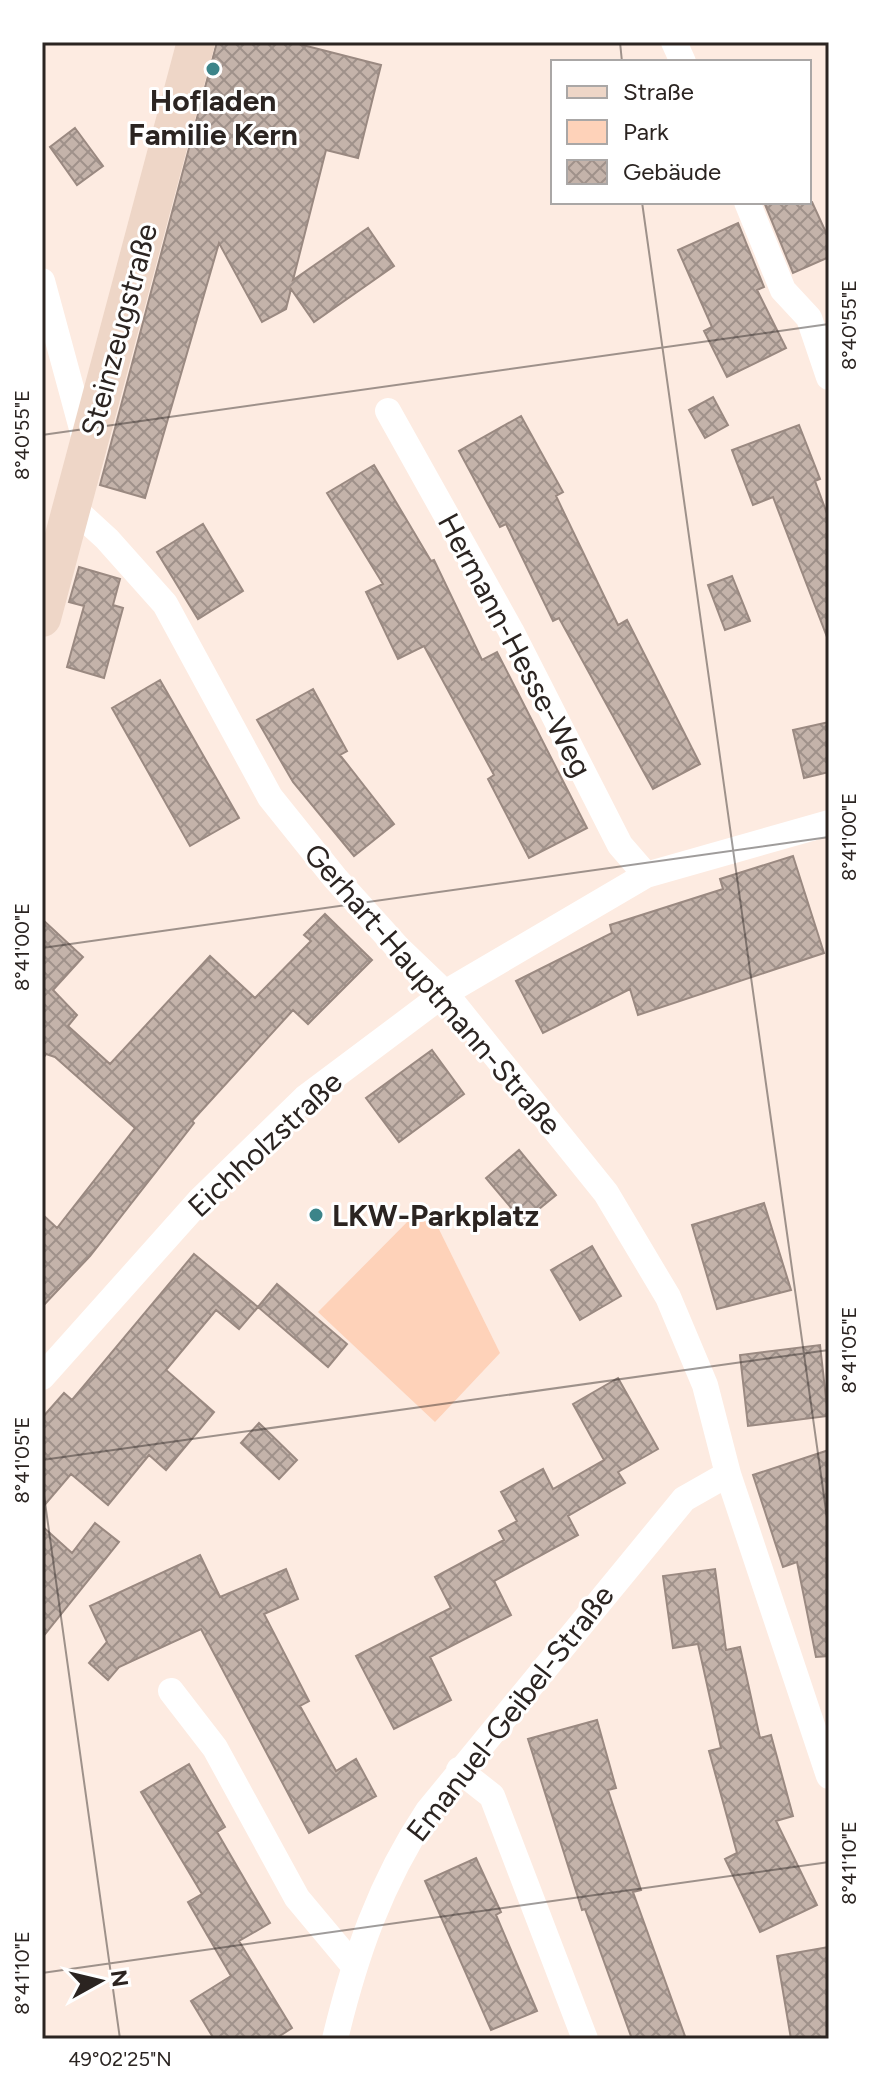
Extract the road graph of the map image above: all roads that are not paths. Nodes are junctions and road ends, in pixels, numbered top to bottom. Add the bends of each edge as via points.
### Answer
1 (196, 42) edge
2 (748, 204) edge
3 (42, 281) edge
4 (829, 377) edge
5 (388, 411) dead end
6 (87, 447) junction
7 (72, 507) junction
8 (42, 618) edge
9 (829, 823) edge
10 (646, 875) junction
11 (445, 993) junction
12 (42, 1377) edge
13 (728, 1474) junction
14 (171, 1691) dead end
15 (459, 1770) junction
16 (829, 1776) edge
17 (353, 1965) junction
18 (335, 2039) edge
19 (585, 2039) edge

1 - 6 street, Steinzeugstraße
2 - 4 street via 783,290 809,318
3 - 6 street
5 - 10 street, Hermann-Hesse-Weg via 511,631 620,845
6 - 7 street, Steinzeugstraße
7 - 8 street, Steinzeugstraße
7 - 11 street, Gerhart-Hauptmann-Straße via 165,604 270,797 335,878
9 - 10 street, Eichholzstraße
10 - 11 street, Eichholzstraße
11 - 12 street, Eichholzstraße via 305,1098 201,1199
11 - 13 street, Gerhart-Hauptmann-Straße via 606,1193 668,1297 705,1385
13 - 15 street, Emanuel-Geibel-Straße via 684,1499
13 - 16 street, Gerhart-Hauptmann-Straße
14 - 17 street via 215,1748 297,1898
15 - 17 street, Emanuel-Geibel-Straße via 396,1860
15 - 19 street via 492,1796
17 - 18 street, Emanuel-Geibel-Straße

